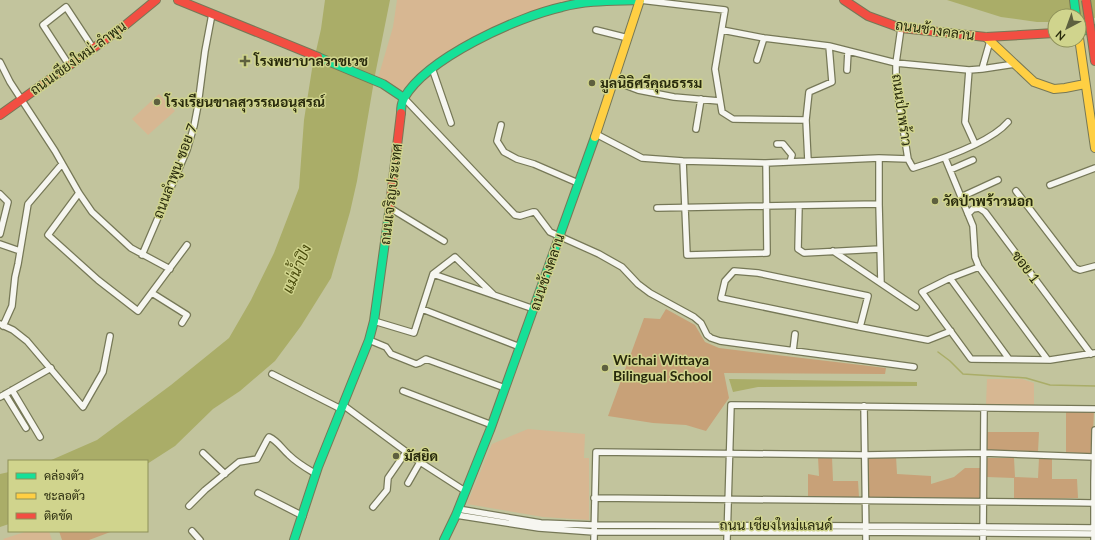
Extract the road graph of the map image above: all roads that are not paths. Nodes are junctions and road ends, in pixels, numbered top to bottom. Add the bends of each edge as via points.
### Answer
1 (156, 0) edge
2 (177, 0) edge
3 (640, 0) edge
4 (844, 0) edge
5 (1086, 0) edge
6 (212, 14) junction
7 (901, 28) junction
8 (596, 30) dead end
9 (722, 30) junction
10 (1047, 34) edge
11 (628, 38) junction
12 (764, 38) junction
13 (988, 39) junction
14 (829, 46) junction
15 (93, 48) junction
16 (1080, 48) edge
17 (848, 51) junction
18 (757, 60) dead end
19 (1095, 61) edge
20 (0, 62) edge
21 (896, 63) junction
22 (1015, 64) junction
23 (69, 65) junction
24 (432, 68) junction
25 (847, 70) dead end
26 (969, 70) junction
27 (982, 70) junction
28 (614, 81) junction
29 (1085, 84) junction
30 (404, 98) junction
31 (22, 99) junction
32 (701, 100) junction
33 (719, 101) junction
34 (0, 115) edge
35 (806, 120) junction
36 (1008, 122) dead end
37 (450, 123) dead end
38 (501, 125) dead end
39 (696, 129) dead end
40 (596, 134) junction
41 (777, 144) dead end
42 (974, 144) junction
43 (1095, 148) edge
44 (879, 158) junction
45 (945, 158) junction
46 (908, 159) junction
47 (973, 160) dead end
48 (683, 161) junction
49 (808, 161) junction
50 (790, 162) junction
51 (766, 163) junction
52 (62, 164) junction
53 (1095, 168) edge
54 (950, 170) junction
55 (998, 180) dead end
56 (578, 183) junction
57 (1050, 185) dead end
58 (1016, 191) dead end
59 (79, 193) junction
60 (0, 194) edge
61 (961, 197) junction
62 (879, 204) junction
63 (767, 206) junction
64 (799, 206) junction
65 (390, 208) junction
66 (657, 208) dead end
67 (685, 208) junction
68 (968, 214) junction
69 (0, 234) edge
70 (559, 237) junction
71 (444, 241) dead end
72 (0, 244) edge
73 (187, 245) dead end
74 (880, 249) junction
75 (20, 251) junction
76 (833, 251) junction
77 (142, 255) junction
78 (1095, 266) edge
79 (979, 267) junction
80 (170, 269) junction
81 (433, 274) junction
82 (950, 278) junction
83 (881, 283) junction
84 (152, 292) junction
85 (494, 295) junction
86 (916, 307) dead end
87 (534, 309) junction
88 (422, 310) junction
89 (374, 321) junction
90 (182, 323) dead end
91 (1, 325) edge
92 (860, 327) junction
93 (951, 331) junction
94 (795, 334) dead end
95 (110, 336) dead end
96 (369, 340) junction
97 (520, 347) junction
98 (793, 351) junction
99 (1093, 352) edge
100 (1009, 359) junction
101 (1047, 359) junction
102 (914, 367) dead end
103 (51, 368) junction
104 (272, 374) dead end
105 (505, 388) junction
106 (12, 390) junction
107 (403, 391) dead end
108 (2, 395) edge
109 (864, 406) junction
110 (342, 407) junction
111 (984, 408) junction
112 (1095, 409) edge
113 (492, 425) junction
114 (26, 428) dead end
115 (1095, 430) edge
116 (40, 437) dead end
117 (406, 452) junction
118 (203, 453) dead end
119 (984, 453) junction
120 (729, 454) junction
121 (864, 455) junction
122 (1094, 457) junction
123 (420, 462) junction
124 (225, 474) junction
125 (316, 474) junction
126 (408, 483) dead end
127 (465, 491) junction
128 (258, 493) dead end
129 (594, 498) junction
130 (728, 501) junction
131 (865, 501) junction
132 (983, 501) junction
133 (1093, 503) junction
134 (189, 506) dead end
135 (373, 507) dead end
136 (457, 512) junction
137 (303, 516) junction
138 (593, 525) junction
139 (728, 525) junction
140 (866, 526) junction
141 (983, 530) junction
142 (192, 531) dead end
143 (594, 532) junction
144 (866, 532) junction
145 (727, 533) junction
146 (1095, 533) edge
147 (200, 540) edge
148 (294, 540) edge
149 (444, 540) edge
150 (594, 540) edge
151 (727, 540) edge
152 (866, 540) edge
153 (983, 540) edge

1 - 15 street, ถนนเชียงใหม่-ลำพูน
2 - 6 street
3 - 9 street via 725,10
3 - 11 street, ถนนช้างคลาน
3 - 24 street, ถนนเจริญประเทศ via 579,2 548,10 487,36
4 - 7 street, ถนนช้างคลาน via 868,16
5 - 19 street, bridge
6 - 30 street via 383,84
6 - 77 street, ถนนลำพูน ซอย 7 via 194,126 187,150
7 - 13 street, ถนนช้างคลาน
7 - 21 street, ถนนป่าพร้าว
8 - 11 street
9 - 12 street
9 - 33 street via 715,69
10 - 13 street
11 - 28 street, ถนนช้างคลาน
12 - 14 street
12 - 18 street
13 - 22 street, ถนนช้างคลาน
13 - 27 street
14 - 17 street
14 - 35 street via 832,82 809,92
15 - 23 street, ถนนเชียงใหม่-ลำพูน
15 - 23 street via 66,7 43,25
16 - 29 street
17 - 21 street
17 - 25 street
20 - 31 street
21 - 26 street
21 - 46 street, ถนนป่าพร้าว via 896,83
22 - 27 street
22 - 29 street, ถนนช้างคลาน via 1034,82 1054,90
23 - 31 street, ถนนเชียงใหม่-ลำพูน
24 - 30 street, ถนนเจริญประเทศ via 413,85
24 - 37 street
26 - 27 street
26 - 42 street via 965,122
28 - 32 street via 638,90
28 - 40 street, ถนนช้างคลาน
29 - 43 street
30 - 65 street, ถนนเจริญประเทศ
30 - 70 street via 515,215 535,212 547,229
31 - 34 street, ถนนเชียงใหม่-ลำพูน
31 - 52 street
32 - 33 street
32 - 39 street
33 - 35 street via 722,112 734,119
35 - 49 street
36 - 42 street via 1001,130
38 - 56 street via 497,140 504,152
40 - 48 street via 642,158
40 - 56 street, ถนนช้างคลาน
41 - 50 street via 783,144 792,155
42 - 45 street
44 - 46 street
44 - 49 street
44 - 62 street
45 - 46 street, ถนนป่าพร้าว via 913,168
45 - 54 street
47 - 54 street
48 - 51 street
48 - 67 street
49 - 50 street
50 - 51 street
51 - 63 street
52 - 59 street
52 - 75 street via 28,204
53 - 57 street
54 - 61 street
55 - 61 street
56 - 70 street, ถนนช้างคลาน
58 - 78 street via 1075,268 1080,270
59 - 77 street via 92,212
59 - 84 street via 48,235 138,312
60 - 69 street via 8,202
61 - 68 street
62 - 64 street
62 - 74 street
63 - 64 street
63 - 67 street
63 - 67 street via 767,254 687,255
64 - 76 street via 798,249 804,253
65 - 71 street
65 - 89 street, ถนนเจริญประเทศ
66 - 67 street
68 - 79 street via 973,226 975,257
68 - 99 street, ซอย 1 via 979,208 985,212
70 - 87 street, ถนนช้างคลาน
70 - 98 street via 622,267 650,293 698,320 711,338
72 - 75 street
73 - 80 street
74 - 76 street
74 - 83 street
75 - 91 street via 12,306
76 - 83 street
77 - 80 street
79 - 82 street
79 - 101 street
80 - 84 street
81 - 85 street
81 - 85 street via 455,257
81 - 88 street
82 - 93 street via 922,292
82 - 100 street
83 - 86 street
84 - 90 street via 187,315
85 - 87 street
87 - 97 street, ถนนช้างคลาน
88 - 89 street via 414,333
88 - 97 street
89 - 96 street, ถนนเจริญประเทศ
91 - 103 street via 23,338
92 - 92 street via 721,298 724,281 734,271 758,273 868,296
92 - 93 street via 928,340
93 - 100 street via 971,359
94 - 98 street
95 - 103 street via 103,372 83,407
96 - 105 street via 386,347 391,354 416,364 426,359
96 - 110 street, ถนนเจริญประเทศ
97 - 105 street, ถนนช้างคลาน
98 - 102 street
99 - 101 street
100 - 101 street
103 - 106 street
104 - 110 street
105 - 113 street, ถนนช้างคลาน
106 - 108 street
106 - 116 street
107 - 113 street
108 - 114 street
109 - 111 street
109 - 120 street via 731,405
109 - 121 street
110 - 117 street
110 - 125 street, ถนนเจริญประเทศ
111 - 112 street
111 - 119 street
113 - 127 street, ถนนช้างคลาน
115 - 122 street
117 - 123 street
117 - 135 street via 388,478 387,490
118 - 124 street
119 - 121 street
119 - 122 street
119 - 132 street
120 - 121 street
120 - 129 street via 596,452
120 - 130 street
121 - 131 street
122 - 133 street
123 - 126 street
123 - 127 street
124 - 125 street via 242,461 257,460 269,438 274,439 301,465
124 - 134 street
125 - 137 street, ถนนเจริญประเทศ
127 - 136 street, ถนนช้างคลาน
128 - 137 street
129 - 130 street
129 - 138 street
130 - 131 street
130 - 139 street
131 - 132 street
131 - 140 street
132 - 133 street
132 - 141 street
133 - 146 street
136 - 138 street, ถนน เชียงใหม่แลนด์
136 - 143 street, ถนน เชียงใหม่แลนด์ via 539,528
136 - 149 street, ถนนช้างคลาน
137 - 148 street, ถนนเจริญประเทศ
138 - 139 street, ถนน เชียงใหม่แลนด์
138 - 143 street
139 - 140 street, ถนน เชียงใหม่แลนด์
139 - 145 street
140 - 141 street, ถนน เชียงใหม่แลนด์
140 - 144 street
141 - 144 street, ถนน เชียงใหม่แลนด์
141 - 146 street, ถนน เชียงใหม่แลนด์
141 - 153 street
142 - 147 street
143 - 145 street, ถนน เชียงใหม่แลนด์
143 - 150 street
144 - 145 street, ถนน เชียงใหม่แลนด์
144 - 152 street
145 - 151 street

